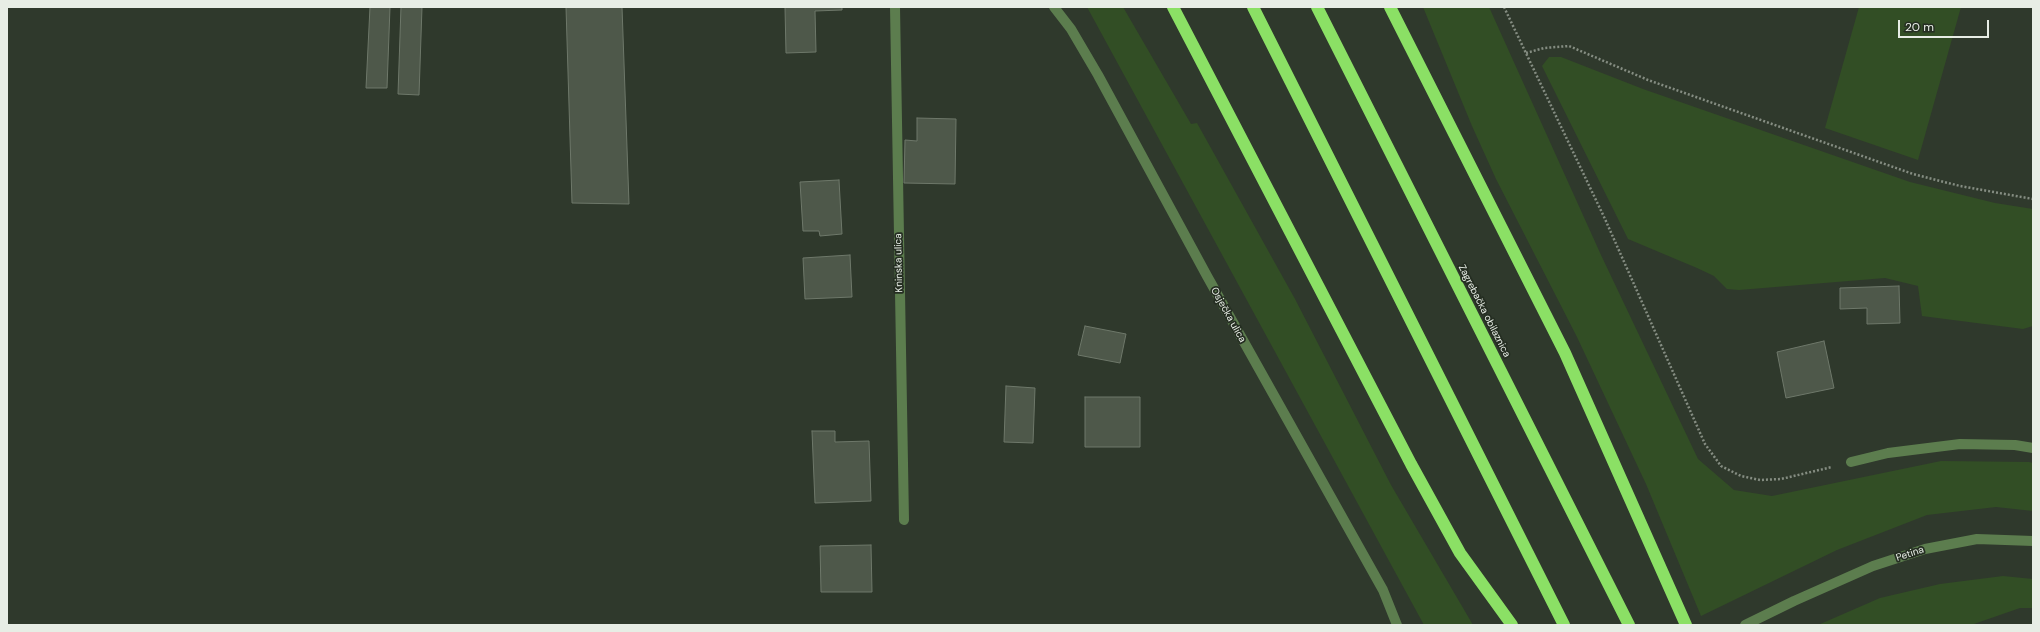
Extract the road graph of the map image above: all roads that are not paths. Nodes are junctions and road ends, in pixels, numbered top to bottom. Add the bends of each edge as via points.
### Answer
1 (895, 7) edge
2 (1054, 7) edge
3 (1173, 7) edge
4 (1253, 7) edge
5 (1317, 7) edge
6 (1390, 7) edge
7 (2033, 448) edge
8 (1851, 462) road end
9 (904, 520) dead end
10 (2033, 541) edge
11 (1397, 625) edge
12 (1512, 625) edge
13 (1564, 625) edge
14 (1629, 625) edge
15 (1686, 625) edge
16 (1745, 625) edge

1 - 9 street, Kninska ulica
2 - 11 street, Osječka ulica via 1071,29 1098,75 1206,276 1383,590
3 - 12 highway via 1460,553
4 - 13 highway
5 - 14 highway, Zagrebačka obilaznica
6 - 15 highway via 1565,354
7 - 8 street via 2015,445 1960,444 1888,453
10 - 16 street, Petina via 1977,539 1925,549 1873,566

